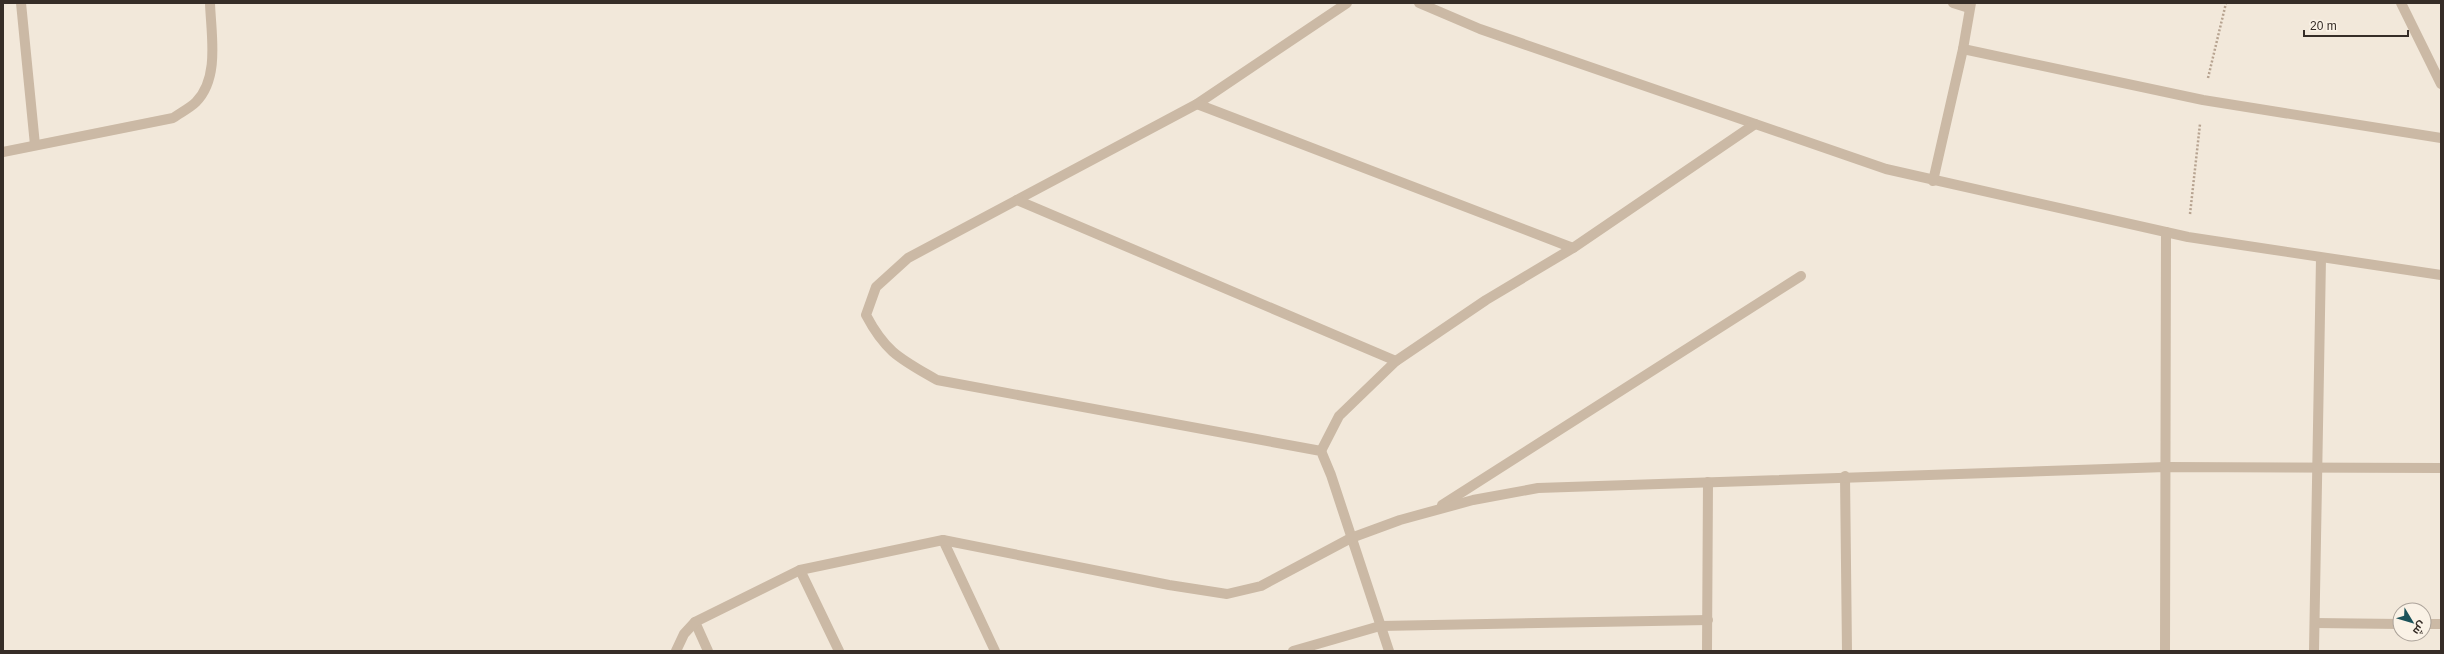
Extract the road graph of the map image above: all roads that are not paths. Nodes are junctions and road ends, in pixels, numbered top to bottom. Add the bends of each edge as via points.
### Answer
1 (21, 3) edge
2 (210, 3) edge
3 (1347, 3) edge
4 (1419, 3) edge
5 (1953, 3) edge
6 (2401, 3) edge
7 (1970, 5) edge
8 (1963, 49) junction
9 (2441, 84) edge
10 (1197, 104) junction
11 (1755, 124) junction
12 (2441, 138) edge
13 (35, 145) junction
14 (3, 152) edge
15 (1933, 181) junction
16 (1017, 200) junction
17 (2166, 232) junction
18 (1573, 248) junction
19 (2320, 258) junction
20 (2441, 275) edge
21 (1801, 276) dead end
22 (1396, 361) junction
23 (1321, 451) junction
24 (2166, 467) junction
25 (2317, 467) junction
26 (2441, 468) edge
27 (1845, 476) junction
28 (1708, 482) junction
29 (1433, 511) junction
30 (1351, 538) junction
31 (942, 540) junction
32 (800, 570) junction
33 (1708, 620) junction
34 (695, 622) junction
35 (2315, 623) junction
36 (2392, 624) edge
37 (1380, 626) junction
38 (676, 651) edge
39 (708, 651) edge
40 (839, 651) edge
41 (995, 651) edge
42 (1293, 651) edge
43 (1389, 651) edge
44 (1707, 651) edge
45 (1847, 651) edge
46 (2165, 651) edge
47 (2314, 651) edge

1 - 13 street
2 - 13 street via 211,75 207,88 196,103 173,118
3 - 10 street
4 - 11 street via 1480,29
5 - 7 street
6 - 9 street
7 - 8 street
8 - 12 street via 2203,100
8 - 15 street
10 - 16 street
10 - 18 street
11 - 15 street via 1886,169
11 - 18 street
13 - 14 street
15 - 17 street
16 - 22 street
16 - 23 street via 908,258 876,287 866,315 878,338 895,356 937,380
17 - 19 street
17 - 24 street
18 - 22 street via 1486,300
19 - 20 street
19 - 25 street
21 - 29 street
22 - 23 street via 1339,416
23 - 30 street
24 - 25 street
24 - 27 street
24 - 46 street
25 - 26 street
25 - 35 street
27 - 28 street
27 - 45 street
28 - 29 street via 1538,488 1473,500
28 - 33 street
29 - 30 street
30 - 31 street via 1261,586 1227,594
30 - 37 street
31 - 32 street
31 - 41 street
32 - 34 street
32 - 40 street
33 - 37 street
33 - 44 street
34 - 38 street via 684,634
34 - 39 street
35 - 36 street
35 - 47 street
37 - 42 street
37 - 43 street

